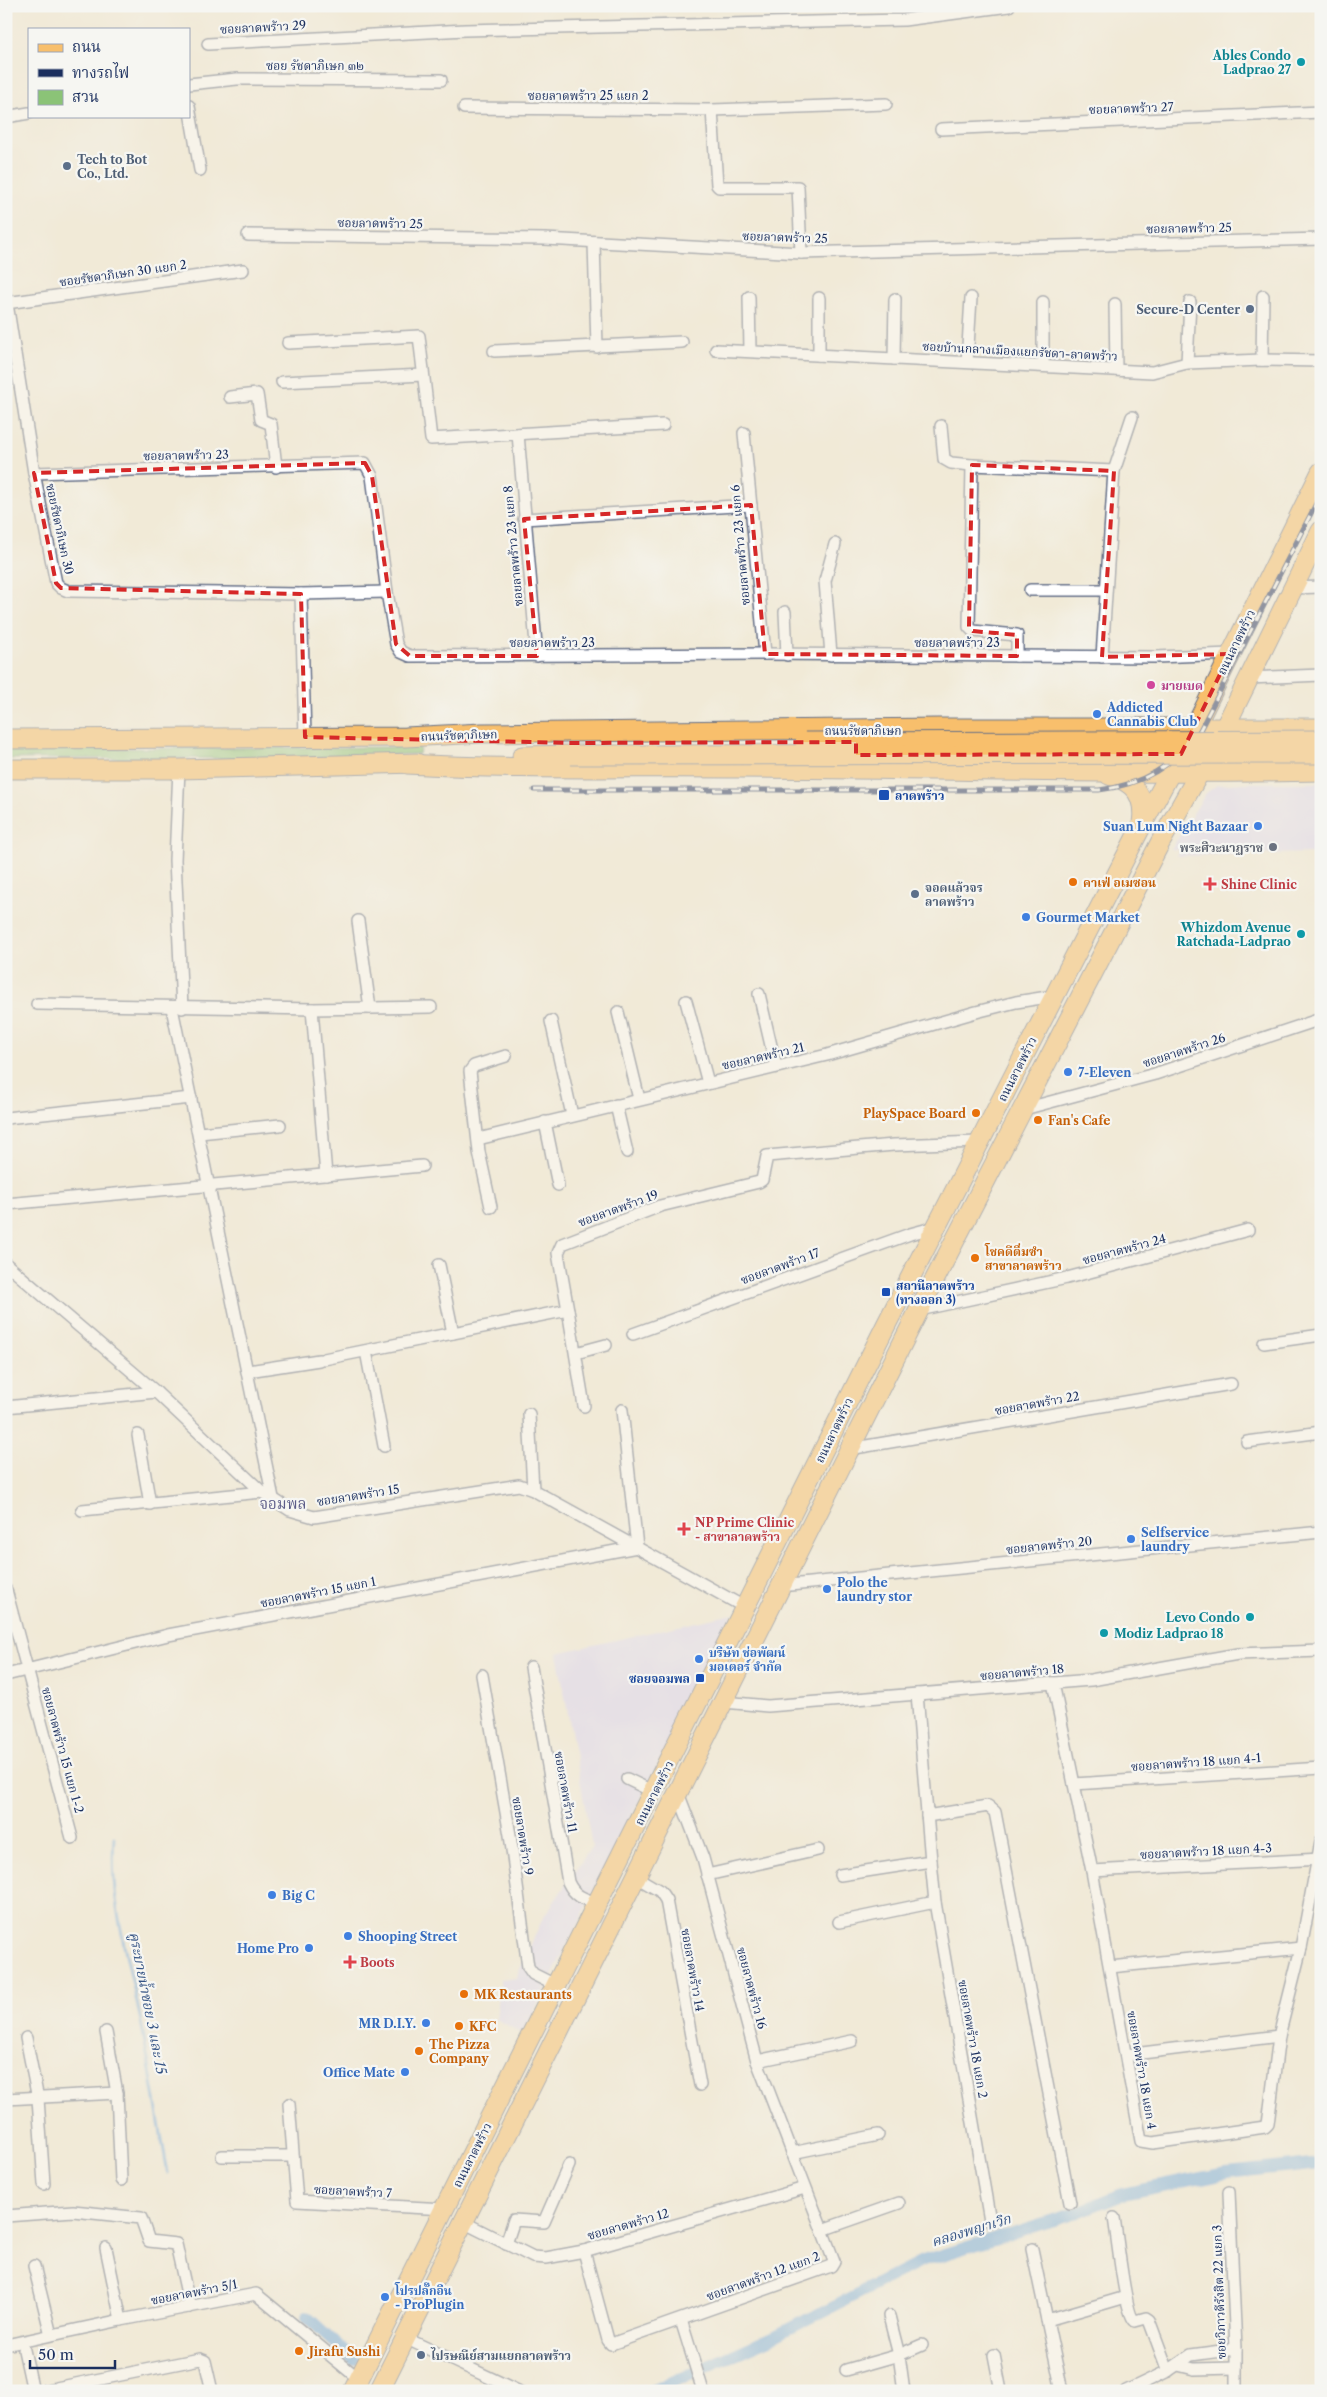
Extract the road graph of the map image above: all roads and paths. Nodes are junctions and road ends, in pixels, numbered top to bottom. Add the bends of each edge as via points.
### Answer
1 (1009, 6) edge
2 (208, 44) dead end
3 (441, 80) dead end
4 (190, 84) edge
5 (886, 104) dead end
6 (464, 108) dead end
7 (712, 110) junction
8 (190, 112) edge
9 (1321, 112) edge
10 (28, 113) edge
11 (6, 118) edge
12 (942, 129) dead end
13 (200, 170) dead end
14 (248, 235) dead end
15 (1321, 238) edge
16 (594, 242) junction
17 (801, 253) junction
18 (243, 270) dead end
19 (1263, 296) dead end
20 (750, 297) dead end
21 (819, 298) dead end
22 (971, 298) dead end
23 (895, 299) dead end
24 (7, 301) edge
25 (1043, 302) dead end
26 (1190, 302) dead end
27 (1115, 304) dead end
28 (682, 342) dead end
29 (288, 344) dead end
30 (597, 347) junction
31 (716, 350) dead end
32 (494, 351) dead end
33 (750, 352) junction
34 (819, 355) junction
35 (894, 359) junction
36 (1262, 360) junction
37 (1321, 361) edge
38 (967, 362) junction
39 (1187, 363) junction
40 (1043, 366) junction
41 (1116, 370) junction
42 (423, 375) junction
43 (282, 382) dead end
44 (230, 397) dead end
45 (1132, 417) dead end
46 (663, 425) dead end
47 (941, 426) dead end
48 (744, 433) dead end
49 (518, 434) junction
50 (972, 465) junction
51 (276, 467) junction
52 (1114, 471) junction
53 (1321, 472) edge
54 (34, 473) junction
55 (751, 505) junction
56 (524, 519) junction
57 (1321, 531) edge
58 (834, 544) dead end
59 (1321, 587) edge
60 (1292, 588) junction
61 (1030, 590) dead end
62 (1105, 590) junction
63 (386, 592) junction
64 (301, 594) junction
65 (785, 612) dead end
66 (765, 654) junction
67 (1230, 654) junction
68 (787, 655) junction
69 (831, 655) junction
70 (537, 656) junction
71 (1018, 656) junction
72 (1102, 657) junction
73 (1321, 675) edge
74 (1249, 678) junction
75 (939, 728) junction
76 (1196, 728) junction
77 (1321, 728) edge
78 (1224, 729) junction
79 (837, 730) junction
80 (305, 737) junction
81 (406, 737) junction
82 (6, 739) edge
83 (1321, 740) edge
84 (571, 749) junction
85 (1321, 754) edge
86 (407, 764) junction
87 (6, 769) edge
88 (179, 769) junction
89 (843, 769) junction
90 (933, 769) junction
91 (1321, 771) edge
92 (1097, 772) junction
93 (1171, 772) junction
94 (1198, 773) junction
95 (1142, 825) junction
96 (358, 922) dead end
97 (759, 994) dead end
98 (1054, 996) junction
99 (686, 1001) dead end
100 (38, 1004) dead end
101 (431, 1007) dead end
102 (177, 1008) junction
103 (370, 1008) junction
104 (312, 1009) junction
105 (618, 1012) dead end
106 (1321, 1019) edge
107 (551, 1021) dead end
108 (506, 1056) dead end
109 (776, 1067) junction
110 (708, 1083) junction
111 (191, 1098) junction
112 (638, 1099) junction
113 (616, 1105) junction
114 (1024, 1109) junction
115 (572, 1115) junction
116 (6, 1118) edge
117 (545, 1122) junction
118 (280, 1125) dead end
119 (199, 1133) junction
120 (478, 1139) junction
121 (979, 1142) junction
122 (627, 1152) dead end
123 (422, 1166) dead end
124 (326, 1175) junction
125 (558, 1185) dead end
126 (210, 1186) junction
127 (6, 1204) edge
128 (491, 1207) dead end
129 (936, 1226) junction
130 (1248, 1230) dead end
131 (6, 1264) edge
132 (438, 1265) dead end
133 (568, 1310) junction
134 (919, 1310) junction
135 (453, 1333) junction
136 (633, 1334) dead end
137 (1321, 1335) edge
138 (1264, 1343) dead end
139 (606, 1345) dead end
140 (366, 1351) junction
141 (576, 1353) junction
142 (248, 1371) junction
143 (1231, 1384) dead end
144 (156, 1392) junction
145 (584, 1406) dead end
146 (6, 1407) edge
147 (622, 1410) dead end
148 (529, 1414) dead end
149 (1321, 1432) edge
150 (138, 1435) dead end
151 (1246, 1442) dead end
152 (384, 1446) dead end
153 (849, 1449) junction
154 (533, 1490) junction
155 (262, 1492) junction
156 (273, 1498) junction
157 (150, 1504) junction
158 (82, 1510) dead end
159 (1321, 1532) edge
160 (637, 1547) junction
161 (762, 1575) junction
162 (780, 1586) junction
163 (6, 1590) edge
164 (746, 1608) junction
165 (764, 1618) junction
166 (1321, 1652) edge
167 (531, 1667) dead end
168 (27, 1669) junction
169 (6, 1675) edge
170 (482, 1675) dead end
171 (1053, 1683) junction
172 (917, 1694) junction
173 (724, 1702) junction
174 (1321, 1768) edge
175 (627, 1779) dead end
176 (1074, 1784) junction
177 (654, 1792) junction
178 (678, 1793) junction
179 (927, 1816) junction
180 (72, 1838) dead end
181 (1321, 1841) edge
182 (818, 1850) dead end
183 (1319, 1858) edge
184 (931, 1861) junction
185 (1092, 1872) junction
186 (708, 1875) junction
187 (840, 1875) dead end
188 (636, 1877) junction
189 (935, 1902) junction
190 (598, 1903) junction
191 (839, 1922) dead end
192 (1301, 1948) junction
193 (1110, 1967) junction
194 (557, 1986) junction
195 (106, 2032) dead end
196 (1279, 2036) junction
197 (26, 2038) dead end
198 (852, 2041) dead end
199 (1126, 2055) junction
200 (757, 2061) junction
201 (700, 2084) dead end
202 (117, 2093) junction
203 (6, 2099) edge
204 (38, 2099) junction
205 (289, 2104) dead end
206 (878, 2135) dead end
207 (792, 2153) junction
208 (222, 2156) dead end
209 (292, 2156) junction
210 (570, 2165) dead end
211 (121, 2180) dead end
212 (44, 2184) dead end
213 (805, 2188) junction
214 (1229, 2192) dead end
215 (899, 2203) dead end
216 (1070, 2203) dead end
217 (445, 2209) junction
218 (6, 2216) edge
219 (1114, 2218) dead end
220 (463, 2222) junction
221 (990, 2222) dead end
222 (822, 2230) junction
223 (506, 2244) junction
224 (106, 2248) dead end
225 (1032, 2250) dead end
226 (584, 2251) junction
227 (34, 2266) dead end
228 (1126, 2297) junction
229 (190, 2307) junction
230 (889, 2316) dead end
231 (121, 2320) junction
232 (681, 2320) junction
233 (1047, 2320) junction
234 (52, 2335) junction
235 (405, 2338) junction
236 (6, 2345) edge
237 (922, 2345) dead end
238 (1236, 2349) junction
239 (24, 2350) dead end
240 (899, 2355) junction
241 (994, 2355) dead end
242 (1173, 2368) junction
243 (1236, 2368) junction
244 (846, 2370) dead end
245 (356, 2385) edge
246 (702, 2389) edge
247 (1134, 2389) edge
248 (33, 2391) edge
249 (41, 2391) edge
250 (212, 2391) edge
251 (379, 2391) edge
252 (518, 2391) edge
253 (904, 2391) edge
254 (1001, 2391) edge
255 (1062, 2391) edge
256 (1236, 2391) edge

1 - 2 street, ซอยลาดพร้าว 29 via 904,20 465,30
3 - 4 street, ซอย รัชดาภิเษก ๓๒ via 237,79
5 - 7 street, ซอยลาดพร้าว 25 แยก 2
6 - 7 street, ซอยลาดพร้าว 25 แยก 2
7 - 17 street via 716,185 798,187
8 - 13 street
9 - 12 street, ซอยลาดพร้าว 27
10 - 11 street
14 - 16 street, ซอยลาดพร้าว 25
15 - 17 street, ซอยลาดพร้าว 25
16 - 17 street, ซอยลาดพร้าว 25
16 - 30 street
18 - 24 street, ซอยรัชดาภิเษก 30 แยก 2
19 - 36 street
20 - 33 street
21 - 34 street
22 - 38 street
23 - 35 street
24 - 54 street, ซอยรัชดาภิเษก 30
25 - 40 street
26 - 39 street
27 - 41 street
28 - 30 street
29 - 42 street via 419,336
30 - 32 street
31 - 33 street, ซอยบ้านกลางเมืองแยกรัชดา-ลาดพร้าว
33 - 34 street, ซอยบ้านกลางเมืองแยกรัชดา-ลาดพร้าว
34 - 35 street, ซอยบ้านกลางเมืองแยกรัชดา-ลาดพร้าว
35 - 38 street, ซอยบ้านกลางเมืองแยกรัชดา-ลาดพร้าว
36 - 37 street, ซอยบ้านกลางเมืองแยกรัชดา-ลาดพร้าว
36 - 39 street, ซอยบ้านกลางเมืองแยกรัชดา-ลาดพร้าว
38 - 40 street, ซอยบ้านกลางเมืองแยกรัชดา-ลาดพร้าว
39 - 41 street, ซอยบ้านกลางเมืองแยกรัชดา-ลาดพร้าว via 1152,372
40 - 41 street, ซอยบ้านกลางเมืองแยกรัชดา-ลาดพร้าว
42 - 43 street
42 - 49 street via 431,439
44 - 51 street via 257,394 262,420 271,424
45 - 52 street
46 - 49 street
47 - 50 street via 944,459
48 - 55 street, ซอยลาดพร้าว 23 แยก 6
49 - 56 street, ซอยลาดพร้าว 23 แยก 8
50 - 52 street
50 - 71 street via 969,626 973,631 1017,635
51 - 54 street, ซอยลาดพร้าว 23
51 - 63 street, ซอยลาดพร้าว 23 via 365,463 372,476
52 - 62 street
53 - 67 main road, ถนนลาดพร้าว
54 - 64 street, ซอยรัชดาภิเษก 30 via 56,583 61,588
55 - 56 street
55 - 66 street, ซอยลาดพร้าว 23 แยก 6
56 - 70 street, ซอยลาดพร้าว 23 แยก 8
57 - 60 main road, ถนนลาดพร้าว
58 - 69 street via 825,581
59 - 60 street
60 - 74 main road, ถนนลาดพร้าว
61 - 62 street
62 - 72 street
63 - 64 street, ซอยรัชดาภิเษก 30
63 - 70 street, ซอยลาดพร้าว 23 via 396,644 401,652 410,656
64 - 80 street
65 - 68 street
66 - 68 street, ซอยลาดพร้าว 23
66 - 70 street, ซอยลาดพร้าว 23
67 - 72 street, ซอยลาดพร้าว 23
67 - 76 main road, ถนนลาดพร้าว
68 - 69 street, ซอยลาดพร้าว 23
69 - 71 street, ซอยลาดพร้าว 23
71 - 72 street, ซอยลาดพร้าว 23
73 - 74 street
74 - 78 main road, ถนนลาดพร้าว
75 - 76 main road, ถนนรัชดาภิเษก
75 - 79 main road, ถนนรัชดาภิเษก
75 - 90 main road via 953,739 954,760
76 - 78 main road, ถนนรัชดาภิเษก
76 - 93 main road, ถนนลาดพร้าว
77 - 78 main road, ถนนรัชดาภิเษก
78 - 94 main road, ถนนลาดพร้าว
79 - 81 main road, ถนนรัชดาภิเษก via 482,733
79 - 89 main road via 852,739 855,746 855,763
80 - 81 main road, ถนนรัชดาภิเษก
80 - 82 main road, ถนนรัชดาภิเษก
81 - 84 main road, ถนนรัชดาภิเษก
83 - 84 main road, ถนนรัชดาภิเษก, bridge
84 - 85 main road, ถนนรัชดาภิเษก, bridge
84 - 86 main road, ถนนรัชดาภิเษก
86 - 88 main road, ถนนรัชดาภิเษก
86 - 89 main road, ถนนรัชดาภิเษก via 491,769
87 - 88 main road, ถนนรัชดาภิเษก
88 - 102 street via 175,860
89 - 90 main road, ถนนรัชดาภิเษก
90 - 92 main road, ถนนรัชดาภิเษก
91 - 94 main road, ถนนรัชดาภิเษก
92 - 93 main road, ถนนรัชดาภิเษก
92 - 95 main road via 1120,778 1136,790 1142,802
93 - 94 main road, ถนนรัชดาภิเษก
93 - 95 main road, ถนนลาดพร้าว
94 - 114 main road, ถนนลาดพร้าว
95 - 98 main road, ถนนลาดพร้าว
96 - 103 street
97 - 109 street
98 - 109 street, ซอยลาดพร้าว 21 via 976,1012
98 - 121 main road, ถนนลาดพร้าว
99 - 110 street
100 - 102 street
101 - 103 street
102 - 104 street
102 - 111 street
103 - 104 street
104 - 124 street
105 - 112 street
106 - 114 street, ซอยลาดพร้าว 26 via 1155,1074
107 - 115 street
108 - 120 street via 471,1068
109 - 110 street, ซอยลาดพร้าว 21
110 - 112 street, ซอยลาดพร้าว 21
111 - 116 street
111 - 119 street
112 - 113 street, ซอยลาดพร้าว 21
113 - 115 street, ซอยลาดพร้าว 21
113 - 122 street
114 - 134 main road, ถนนลาดพร้าว
115 - 117 street, ซอยลาดพร้าว 21
117 - 120 street, ซอยลาดพร้าว 21
117 - 125 street
118 - 119 street
119 - 126 street
120 - 128 street
121 - 129 main road, ถนนลาดพร้าว
121 - 133 street, ซอยลาดพร้าว 19 via 894,1145 767,1156 759,1182 660,1206 562,1244 558,1253
123 - 124 street
124 - 126 street
126 - 127 street
126 - 142 street
129 - 136 street, ซอยลาดพร้าว 17
129 - 161 main road, ถนนลาดพร้าว
130 - 134 street, ซอยลาดพร้าว 24 via 1067,1278
131 - 144 street, ซอยลาดพร้าว 15
132 - 135 street
133 - 135 street
133 - 141 street
134 - 153 main road, ถนนลาดพร้าว
135 - 140 street
137 - 138 street
139 - 141 street
140 - 142 street
140 - 152 street
141 - 145 street
142 - 156 street
143 - 153 street, ซอยลาดพร้าว 22
144 - 146 street
144 - 155 street, ซอยลาดพร้าว 15
147 - 160 street
148 - 154 street
149 - 151 street
150 - 157 street
153 - 162 main road, ถนนลาดพร้าว
154 - 156 street, ซอยลาดพร้าว 15 via 514,1485 314,1516 290,1510
154 - 160 street, ซอยลาดพร้าว 15
155 - 156 street, ซอยลาดพร้าว 15
155 - 157 street
157 - 158 street
159 - 162 street, ซอยลาดพร้าว 20
160 - 164 street, ซอยลาดพร้าว 15
160 - 168 street, ซอยลาดพร้าว 15 แยก 1 via 178,1633
161 - 162 main road
161 - 164 main road, ถนนลาดพร้าว
162 - 165 main road, ถนนลาดพร้าว
163 - 168 street, ซอยลาดพร้าว 15 แยก 1-2
164 - 165 main road
164 - 177 main road, ถนนลาดพร้าว
165 - 173 main road, ถนนลาดพร้าว
166 - 171 street, ซอยลาดพร้าว 18 via 1238,1654 1091,1680
167 - 190 street, ซอยลาดพร้าว 11 via 568,1882 579,1898
168 - 169 street, ซอยลาดพร้าว 15 แยก 1
168 - 180 street, ซอยลาดพร้าว 15 แยก 1-2
170 - 194 street, ซอยลาดพร้าว 9 via 510,1835 528,1967 533,1974
171 - 172 street, ซอยลาดพร้าว 18
171 - 176 street, ซอยลาดพร้าว 18 แยก 4
172 - 173 street, ซอยลาดพร้าว 18 via 768,1706
172 - 179 street, ซอยลาดพร้าว 18 แยก 2
173 - 178 main road, ถนนลาดพร้าว
174 - 176 street, ซอยลาดพร้าว 18 แยก 4-1
175 - 177 street
176 - 185 street, ซอยลาดพร้าว 18 แยก 4
177 - 190 main road, ถนนลาดพร้าว
178 - 186 street, ซอยลาดพร้าว 16
178 - 188 main road, ถนนลาดพร้าว
179 - 184 street, ซอยลาดพร้าว 18 แยก 2
179 - 216 street via 988,1806 995,1812
181 - 183 street, ซอยลาดพร้าว 18 แยก 4
182 - 186 street
183 - 185 street, ซอยลาดพร้าว 18 แยก 4-3
183 - 192 street, ซอยลาดพร้าว 18 แยก 4
184 - 187 street
184 - 189 street, ซอยลาดพร้าว 18 แยก 2
185 - 193 street, ซอยลาดพร้าว 18 แยก 4
186 - 200 street, ซอยลาดพร้าว 16
188 - 201 street, ซอยลาดพร้าว 14 via 660,1891 666,1900
188 - 220 main road, ถนนลาดพร้าว
189 - 191 street
189 - 221 street, ซอยลาดพร้าว 18 แยก 2
190 - 194 main road, ถนนลาดพร้าว
192 - 193 street
192 - 196 street, ซอยลาดพร้าว 18 แยก 4
193 - 199 street, ซอยลาดพร้าว 18 แยก 4
194 - 217 main road, ถนนลาดพร้าว
195 - 202 street
196 - 199 street
196 - 199 street, ซอยลาดพร้าว 18 แยก 4 via 1266,2126 1153,2143 1145,2143 1139,2137
197 - 204 street
198 - 200 street
200 - 207 street, ซอยลาดพร้าว 16
202 - 204 street
202 - 211 street
203 - 204 street
204 - 212 street
205 - 209 street, ซอยลาดพร้าว 7
206 - 207 street
207 - 213 street, ซอยลาดพร้าว 16
208 - 209 street
209 - 217 street, ซอยลาดพร้าว 7 via 298,2202
210 - 223 street via 544,2222 514,2220
213 - 222 street, ซอยลาดพร้าว 12 แยก 2
213 - 226 street, ซอยลาดพร้าว 12
214 - 238 street, ซอยวิภาวดีรังสิต 22 แยก 3
215 - 222 street
217 - 245 main road, ถนนลาดพร้าว
218 - 229 street via 73,2211 141,2218 149,2241 176,2244
219 - 228 street
220 - 223 street, ซอยลาดพร้าว 12
220 - 235 main road, ถนนลาดพร้าว
222 - 232 street, ซอยลาดพร้าว 12 แยก 2 via 833,2254 831,2266
223 - 226 street, ซอยลาดพร้าว 12 via 539,2258
224 - 231 street
225 - 233 street
226 - 232 street, ซอยลาดพร้าว 12 แยก 2 via 610,2344
227 - 234 street
228 - 233 street
228 - 242 street via 1133,2321 1149,2320
229 - 231 street, ซอยลาดพร้าว 5/1
229 - 245 street, ซอยลาดพร้าว 5/1 via 256,2294
230 - 240 street
231 - 234 street, ซอยลาดพร้าว 5/1
232 - 246 street
233 - 255 street
234 - 236 street, ซอยลาดพร้าว 5/1
235 - 251 main road, ถนนลาดพร้าว
235 - 252 street
237 - 240 street
238 - 242 street via 1191,2355
238 - 243 street, ซอยวิภาวดีรังสิต 22 แยก 3
239 - 248 street
240 - 244 street
240 - 253 street
241 - 254 street
242 - 243 street
242 - 247 street
243 - 256 street, ซอยวิภาวดีรังสิต 22 แยก 3
249 - 250 street via 200,2359 205,2361

